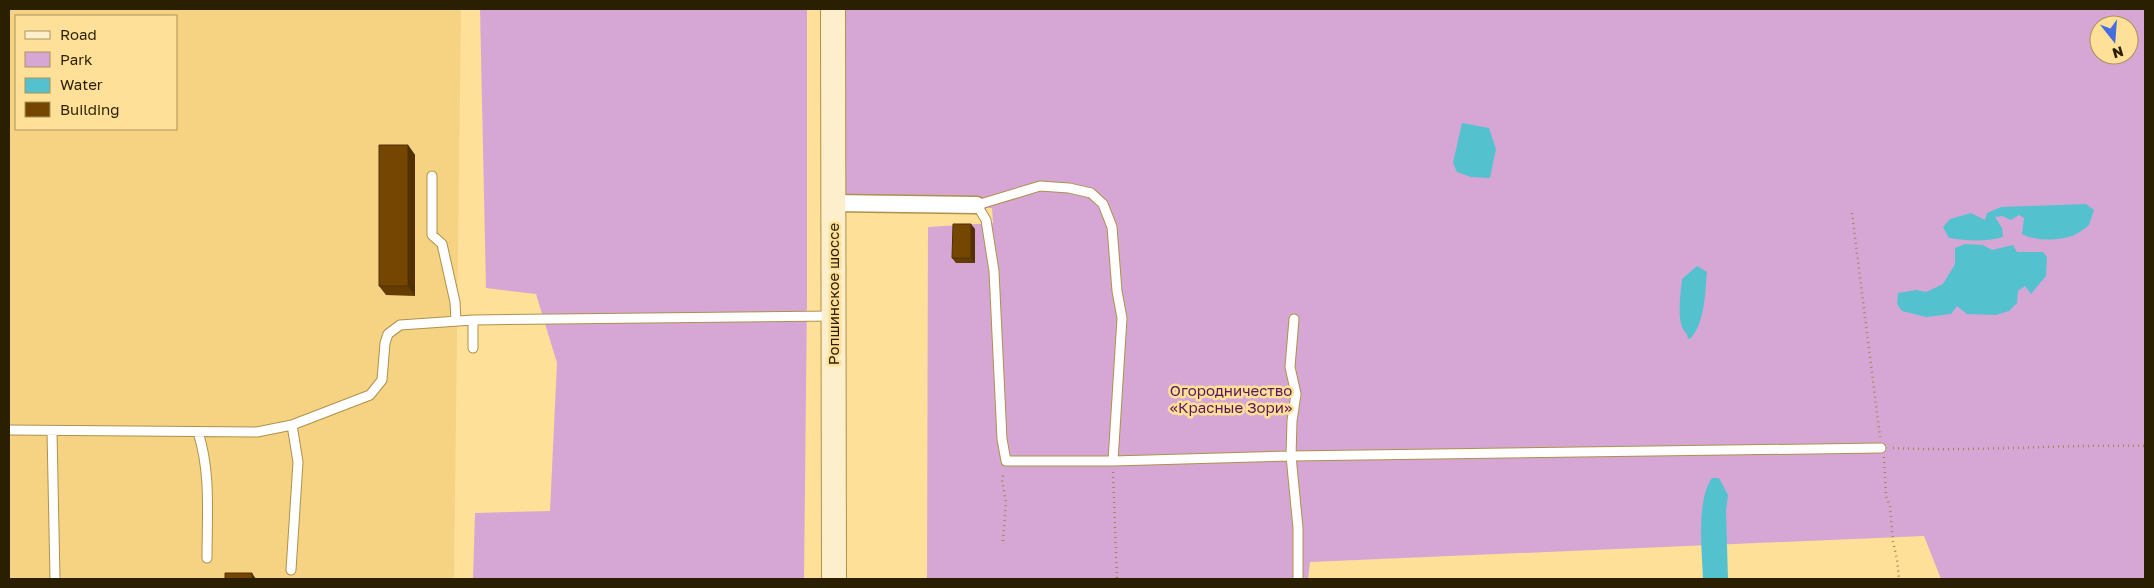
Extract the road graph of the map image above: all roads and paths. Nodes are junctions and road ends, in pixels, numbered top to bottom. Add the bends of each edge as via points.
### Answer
1 (832, 9) edge
2 (432, 176) dead end
3 (833, 203) junction
4 (977, 205) junction
5 (1852, 213) dead end
6 (833, 316) junction
7 (1294, 318) dead end
8 (473, 320) junction
9 (456, 321) junction
10 (473, 348) dead end
11 (292, 425) junction
12 (9, 430) edge
13 (52, 431) junction
14 (198, 432) junction
15 (2145, 446) edge
16 (1882, 448) junction
17 (1291, 456) junction
18 (1006, 461) junction
19 (1113, 461) junction
20 (1002, 541) dead end
21 (207, 558) dead end
22 (291, 570) dead end
23 (55, 579) edge
24 (834, 579) edge
25 (1117, 579) edge
26 (1298, 579) edge
27 (1899, 579) edge

1 - 3 main road, Ропшинское шоссе
2 - 9 lane via 432,235 442,244
3 - 4 street
3 - 6 main road, Ропшинское шоссе
4 - 18 lane via 986,220 994,271 1002,439
4 - 19 lane via 1040,186 1091,193 1103,204 1112,227 1122,318
5 - 16 path
6 - 8 lane
6 - 24 main road, Ропшинское шоссе
7 - 17 lane via 1290,367 1296,394
8 - 9 lane
8 - 10 lane
9 - 11 lane via 400,325 392,329 385,343 382,380 370,395
11 - 14 lane via 257,432
11 - 22 lane via 298,462
12 - 13 lane
13 - 14 lane
13 - 23 lane
14 - 21 lane via 205,452
15 - 16 path via 1965,450
16 - 17 lane
16 - 27 path
17 - 19 lane
17 - 26 lane via 1298,528
18 - 19 lane
18 - 20 path via 1002,480 1006,502
19 - 25 path

